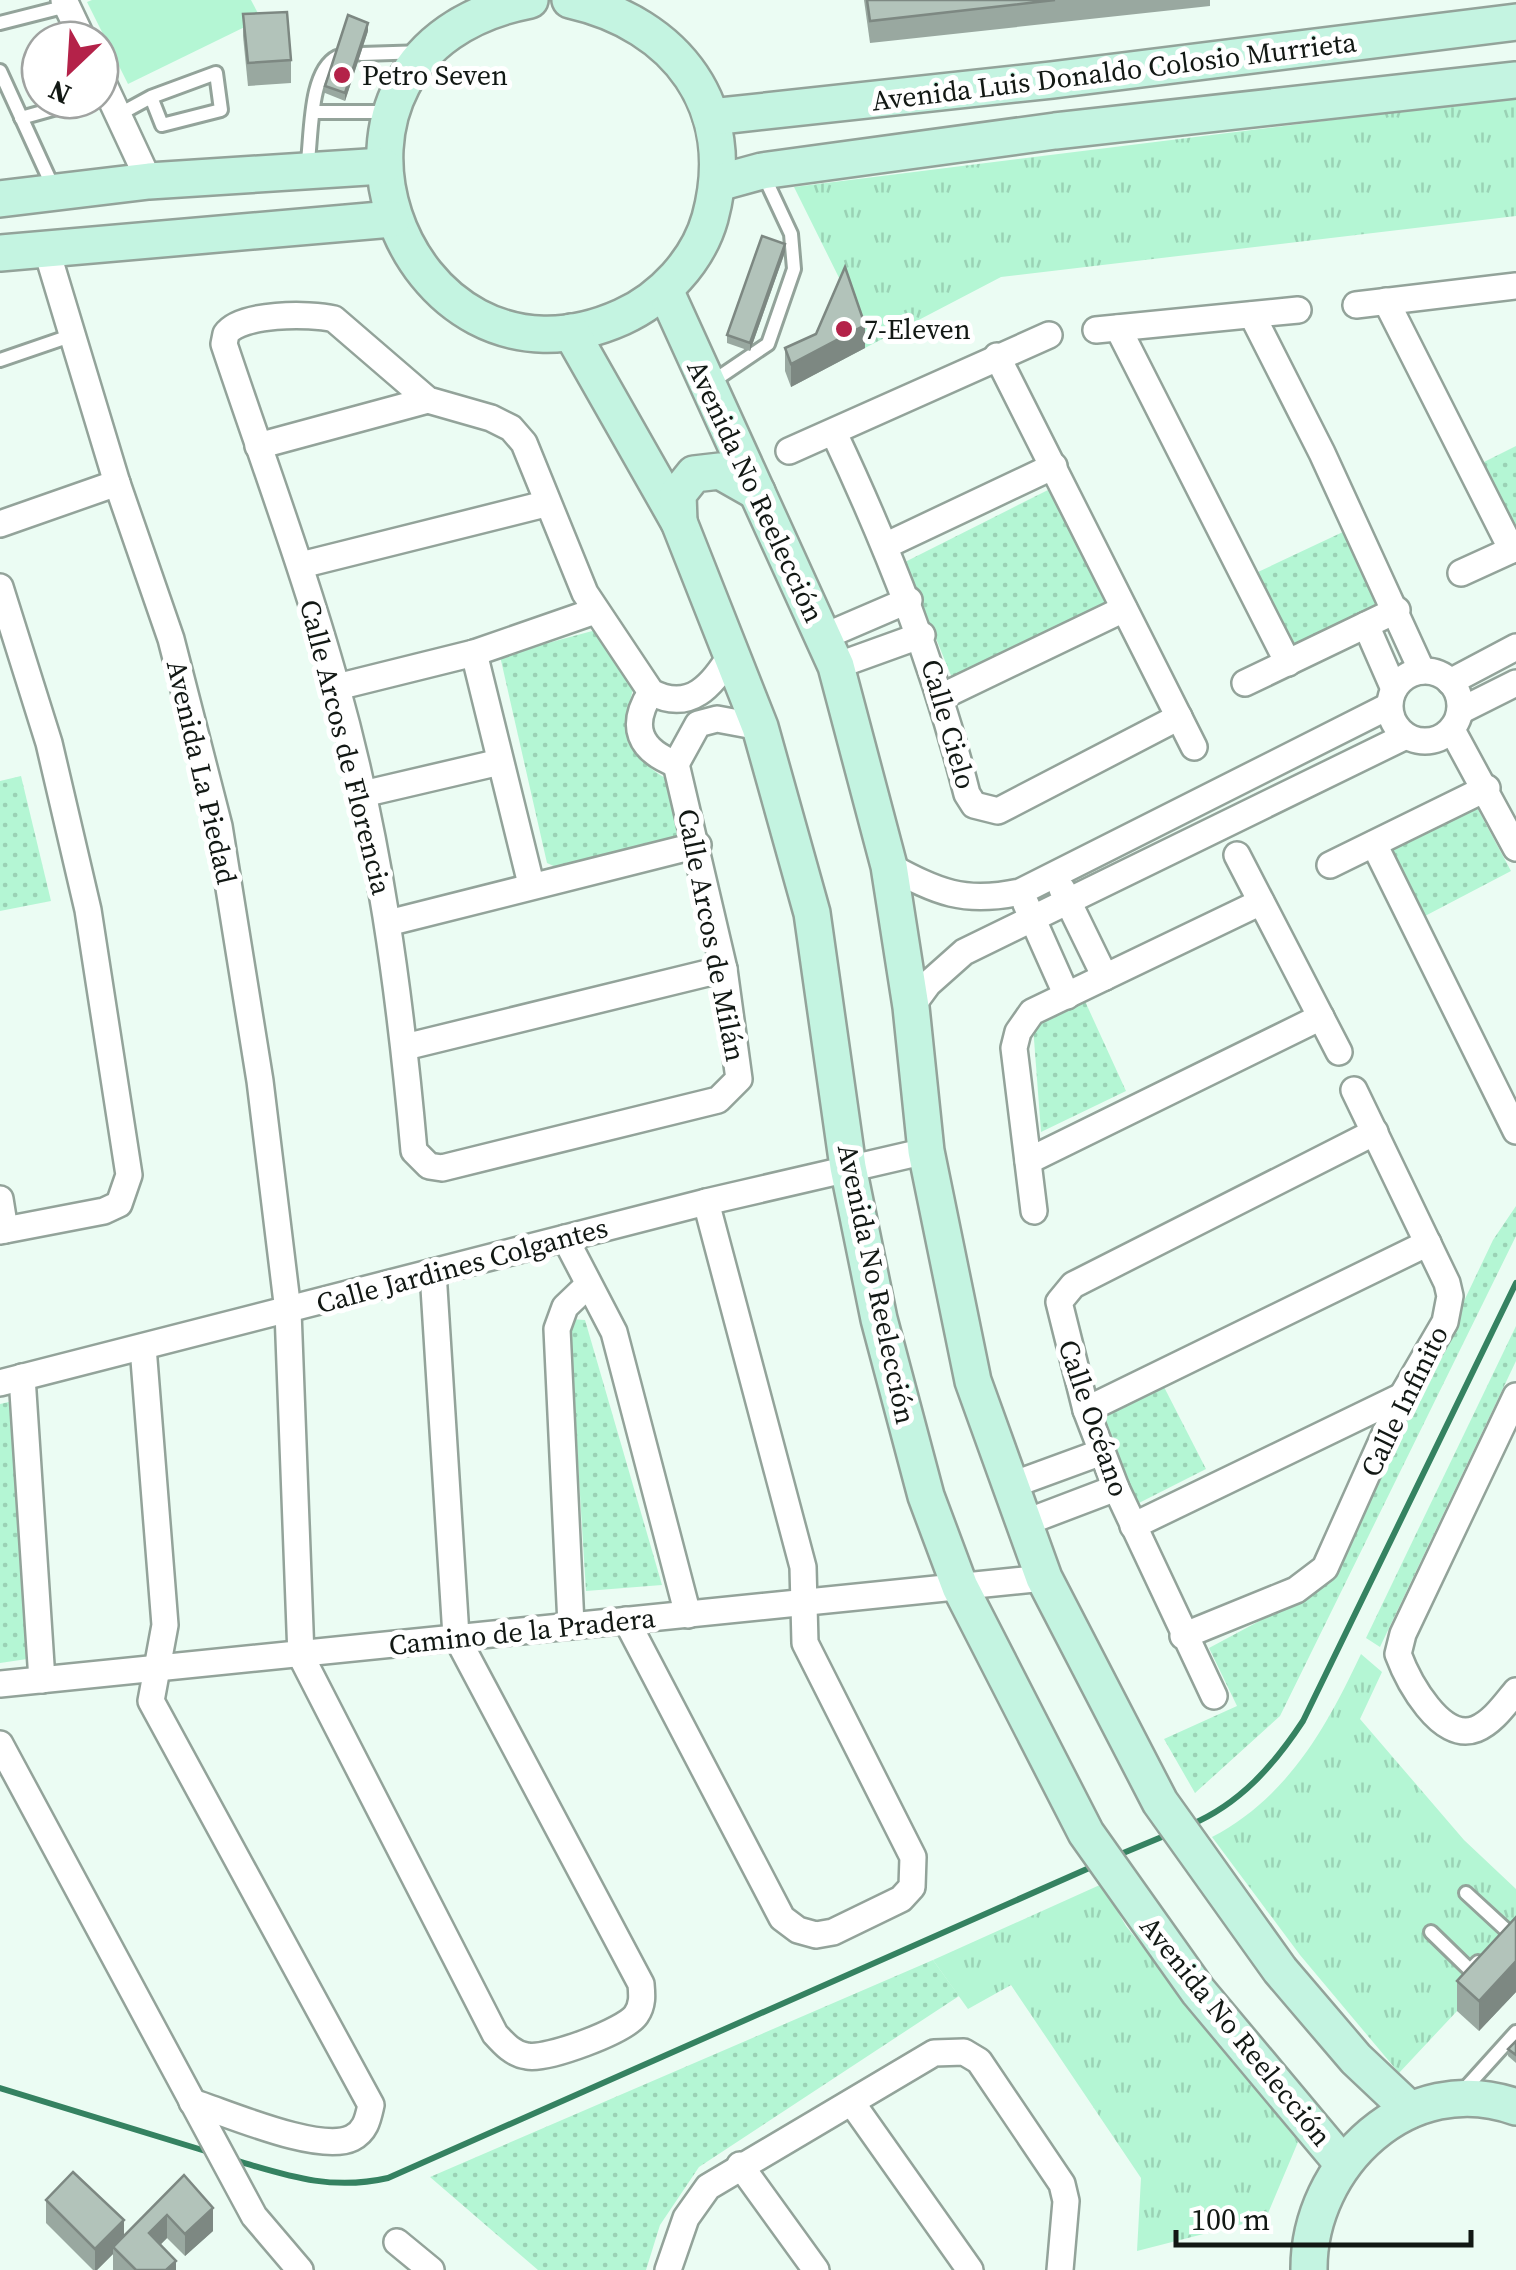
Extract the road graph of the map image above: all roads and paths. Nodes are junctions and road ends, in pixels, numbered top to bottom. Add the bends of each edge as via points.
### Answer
1 (438, 0) edge
2 (530, 0) edge
3 (570, 0) edge
4 (66, 3) edge
5 (1516, 22) edge
6 (0, 23) edge
7 (436, 44) junction
8 (361, 54) edge
9 (337, 57) edge
10 (0, 72) edge
11 (1516, 80) edge
12 (120, 96) edge
13 (151, 97) junction
14 (315, 112) junction
15 (392, 112) junction
16 (20, 114) edge
17 (711, 116) junction
18 (23, 120) edge
19 (115, 120) edge
20 (383, 166) junction
21 (308, 169) junction
22 (762, 172) junction
23 (149, 180) junction
24 (718, 183) junction
25 (56, 192) junction
26 (0, 199) edge
27 (392, 219) junction
28 (46, 248) junction
29 (0, 253) edge
30 (1516, 286) edge
31 (664, 290) junction
32 (1386, 301) junction
33 (1356, 305) dead end
34 (1298, 310) dead end
35 (1252, 315) junction
36 (571, 332) junction
37 (1049, 335) dead end
38 (73, 336) junction
39 (997, 356) junction
40 (0, 360) edge
41 (708, 385) junction
42 (428, 400) junction
43 (834, 433) junction
44 (258, 446) junction
45 (789, 452) dead end
46 (1054, 466) junction
47 (118, 483) junction
48 (757, 492) junction
49 (546, 504) junction
50 (679, 522) junction
51 (0, 524) edge
52 (887, 545) junction
53 (1514, 549) edge
54 (300, 565) junction
55 (1461, 573) dead end
56 (0, 587) edge
57 (909, 600) junction
58 (1124, 609) junction
59 (1397, 610) junction
60 (595, 612) junction
61 (1366, 625) junction
62 (922, 635) junction
63 (1516, 647) edge
64 (474, 652) junction
65 (830, 652) junction
66 (732, 653) junction
67 (1288, 663) junction
68 (1422, 671) junction
69 (1450, 682) junction
70 (1244, 683) dead end
71 (1516, 683) edge
72 (337, 687) junction
73 (651, 692) junction
74 (942, 696) junction
75 (1392, 697) junction
76 (694, 711) junction
77 (1179, 718) junction
78 (1456, 721) junction
79 (760, 728) junction
80 (1406, 736) junction
81 (1194, 747) dead end
82 (500, 762) junction
83 (676, 764) junction
84 (1487, 788) junction
85 (364, 794) junction
86 (698, 844) junction
87 (1374, 844) junction
88 (1516, 848) edge
89 (1237, 855) dead end
90 (1330, 865) dead end
91 (889, 866) junction
92 (1056, 875) junction
93 (532, 884) junction
94 (1020, 892) junction
95 (1068, 902) junction
96 (1261, 902) junction
97 (1033, 919) junction
98 (388, 924) junction
99 (724, 969) junction
100 (1105, 977) junction
101 (1067, 996) junction
102 (911, 1008) junction
103 (1321, 1017) junction
104 (405, 1047) junction
105 (1339, 1052) dead end
106 (1354, 1090) dead end
107 (1516, 1131) edge
108 (1375, 1132) junction
109 (926, 1152) junction
110 (1028, 1161) junction
111 (430, 1166) joint
112 (848, 1167) junction
113 (0, 1198) edge
114 (706, 1202) junction
115 (1034, 1211) dead end
116 (2, 1230) edge
117 (565, 1238) junction
118 (1428, 1243) junction
119 (433, 1272) junction
120 (588, 1285) junction
121 (288, 1311) junction
122 (144, 1347) junction
123 (11, 1380) edge
124 (1402, 1396) junction
125 (1516, 1396) edge
126 (1086, 1410) junction
127 (1102, 1452) junction
128 (1010, 1486) junction
129 (1116, 1488) junction
130 (1024, 1522) junction
131 (1133, 1526) junction
132 (1044, 1578) junction
133 (960, 1588) junction
134 (804, 1604) junction
135 (688, 1615) junction
136 (626, 1620) junction
137 (571, 1626) junction
138 (456, 1636) junction
139 (1184, 1636) junction
140 (301, 1656) junction
141 (156, 1670) junction
142 (42, 1680) junction
143 (0, 1684) edge
144 (1516, 1690) edge
145 (1214, 1696) dead end
146 (0, 1744) edge
147 (1466, 1893) dead end
148 (1431, 1932) dead end
149 (1512, 1935) edge
150 (1516, 2032) edge
151 (1457, 2098) junction
152 (192, 2102) junction
153 (852, 2102) junction
154 (1516, 2107) edge
155 (1410, 2110) junction
156 (1342, 2162) junction
157 (740, 2164) junction
158 (397, 2242) dead end
159 (300, 2270) edge
160 (431, 2270) edge
161 (668, 2270) edge
162 (816, 2270) edge
163 (970, 2270) edge
164 (1060, 2270) edge
165 (1309, 2270) edge

1 - 7 main road
2 - 7 main road via 472,18
3 - 17 main road via 640,25 671,50
4 - 6 lane
5 - 17 main road, Avenida Luis Donaldo Colosio Murrieta
7 - 8 lane
7 - 15 main road via 406,80
9 - 14 lane via 320,71
10 - 16 lane
11 - 22 main road, Avenida Luis Donaldo Colosio Murrieta
12 - 13 lane
13 - 13 lane via 216,73 221,110 162,125
14 - 15 lane
14 - 21 lane
15 - 20 main road
17 - 24 main road
18 - 25 lane
19 - 23 street
20 - 21 main road
20 - 27 main road
21 - 23 main road
22 - 24 main road, Avenida Luis Donaldo Colosio Murrieta
22 - 41 lane via 791,234 794,269 768,344
23 - 25 main road
24 - 31 main road via 691,259
25 - 26 main road
27 - 28 main road
27 - 36 main road via 412,260 443,294 526,332
28 - 29 main road
28 - 38 street, Avenida La Piedad
30 - 32 street
31 - 36 main road via 621,318
31 - 41 main road, Avenida No Reelección
32 - 33 street
32 - 53 street
34 - 35 street
35 - 59 street
35 - 67 street via 1108,329
36 - 50 main road, Avenida No Reelección
37 - 39 street
38 - 40 lane
38 - 47 street, Avenida La Piedad
39 - 43 street
39 - 46 street
41 - 48 main road, Avenida No Reelección
42 - 44 street
42 - 44 street, Calle Arcos de Florencia via 334,318 241,321 224,344
42 - 49 street via 512,428
43 - 45 street
43 - 52 street, Calle Cielo
44 - 54 street, Calle Arcos de Florencia
46 - 52 street
46 - 58 street
47 - 51 street
47 - 121 street, Avenida La Piedad via 171,640 219,826
48 - 50 main road via 720,471 694,474 678,494
48 - 65 main road, Avenida No Reelección
49 - 54 street
49 - 60 street
50 - 66 main road, Avenida No Reelección
52 - 57 street, Calle Cielo
53 - 55 street
54 - 72 street, Calle Arcos de Florencia
56 - 116 street via 49,743 88,910 129,1176 118,1204 104,1211
57 - 62 street, Calle Cielo
57 - 65 street
58 - 74 street
58 - 77 street
59 - 61 street
59 - 68 street
60 - 64 street
60 - 73 street
61 - 67 street
61 - 75 street
62 - 65 street
62 - 74 street, Calle Cielo
63 - 69 street
64 - 72 street
64 - 82 street
65 - 91 main road, Avenida No Reelección
66 - 76 street
66 - 79 main road, Avenida No Reelección
67 - 70 street
68 - 69 street
68 - 75 street
69 - 78 street
71 - 78 street
72 - 85 street, Calle Arcos de Florencia
73 - 76 street
73 - 83 street via 637,728 644,746
74 - 77 street, Calle Cielo via 966,794 986,811
75 - 80 street via 1397,728
75 - 92 street
76 - 79 street
76 - 83 street
77 - 81 street
78 - 80 street via 1425,742
78 - 84 street
79 - 112 main road, Avenida No Reelección via 812,913
80 - 95 street
82 - 85 street
82 - 93 street
83 - 86 street, Calle Arcos de Milán
84 - 87 street
84 - 88 street
85 - 98 street, Calle Arcos de Florencia
86 - 93 street
86 - 99 street, Calle Arcos de Milán
87 - 90 street
87 - 107 street
89 - 96 street
91 - 94 street via 963,898
91 - 102 main road, Avenida No Reelección
92 - 94 street
92 - 95 street
93 - 98 street
94 - 97 street
95 - 97 street
95 - 100 street
96 - 100 street
96 - 103 street
97 - 101 street
97 - 102 street via 964,952
98 - 104 street, Calle Arcos de Florencia
99 - 104 street
99 - 111 street, Calle Arcos de Milán via 740,1065 739,1079 718,1100
100 - 101 street
101 - 110 street via 1032,1012 1014,1048
102 - 109 main road, Avenida No Reelección
103 - 105 street
103 - 110 street
104 - 111 street, Calle Arcos de Florencia via 414,1151
106 - 108 street, Calle Infinito
108 - 118 street, Calle Infinito
108 - 126 street, Calle Océano via 1065,1292 1059,1315
109 - 112 street, Calle Jardines Colgantes
109 - 128 main road, Avenida No Reelección via 973,1381
110 - 115 street
112 - 114 street, Calle Jardines Colgantes
112 - 133 main road, Avenida No Reelección via 879,1319
113 - 116 street
114 - 117 street, Calle Jardines Colgantes
114 - 134 street via 800,1554
117 - 119 street, Calle Jardines Colgantes
117 - 120 street
118 - 124 street, Calle Infinito via 1447,1283 1450,1308
118 - 126 street
119 - 121 street, Calle Jardines Colgantes
119 - 138 street
120 - 135 street via 614,1332
120 - 137 street via 564,1307 556,1329
121 - 122 street, Calle Jardines Colgantes
121 - 140 street, Avenida La Piedad
122 - 123 street, Calle Jardines Colgantes
122 - 141 street via 165,1625
123 - 142 street
124 - 131 street
124 - 139 street, Calle Infinito via 1334,1550 1314,1580
125 - 144 street via 1398,1654 1437,1718 1452,1729 1471,1732 1487,1724
126 - 127 street, Calle Océano
127 - 128 street
127 - 129 street, Calle Océano
128 - 130 main road, Avenida No Reelección
129 - 130 street
129 - 131 street, Calle Océano
130 - 132 main road, Avenida No Reelección
131 - 139 street, Calle Océano
132 - 133 street, Camino de la Pradera
132 - 155 main road, Avenida No Reelección via 1160,1802 1280,1970
133 - 134 street, Camino de la Pradera
133 - 156 main road, Avenida No Reelección via 1086,1834 1198,1991
134 - 135 street, Camino de la Pradera
134 - 136 street via 811,1660 913,1857 915,1873 901,1900 816,1936 782,1918
135 - 136 street, Camino de la Pradera
136 - 137 street, Camino de la Pradera
137 - 138 street, Camino de la Pradera
138 - 140 street, Camino de la Pradera
138 - 140 street via 642,1984 642,2000 624,2027 548,2055 509,2049 495,2034
139 - 145 street, Calle Océano
140 - 141 street, Camino de la Pradera
141 - 142 street, Camino de la Pradera
141 - 152 street via 156,1715 370,2105 366,2126 335,2142
142 - 143 street, Camino de la Pradera
146 - 152 street
147 - 149 lane
148 - 149 lane via 1470,1970
150 - 151 lane
151 - 154 main road
151 - 155 main road
152 - 159 street via 272,2241
153 - 157 street
153 - 163 street
153 - 164 street via 934,2052 964,2052 979,2061 1062,2184
155 - 156 main road
156 - 165 main road via 1320,2201 1308,2244
157 - 161 street via 708,2187 686,2218
157 - 162 street
158 - 160 street

